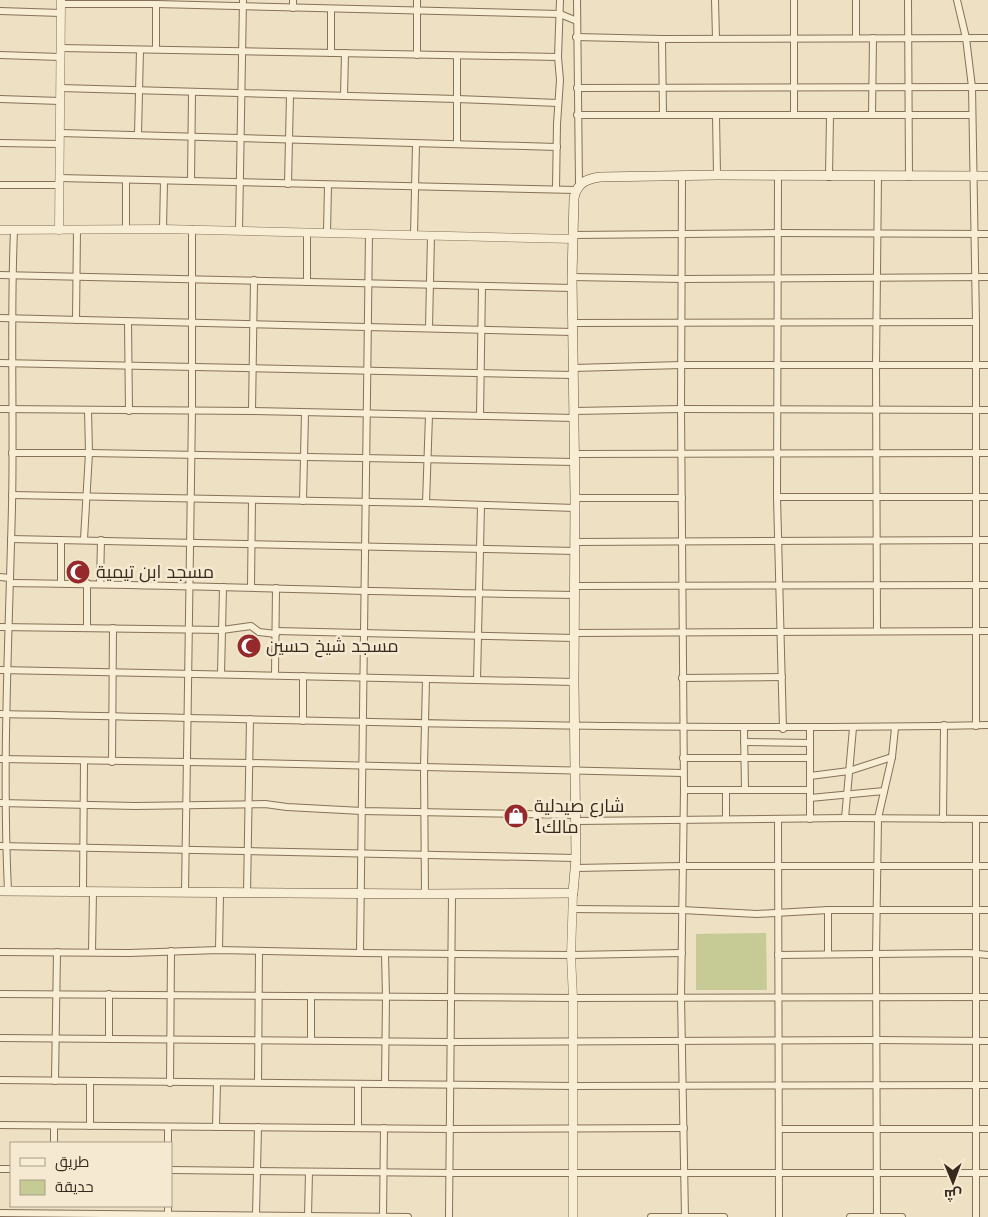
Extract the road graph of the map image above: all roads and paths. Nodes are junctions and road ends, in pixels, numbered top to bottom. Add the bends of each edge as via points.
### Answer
1 (293, 0) edge
2 (418, 0) edge
3 (560, 0) edge
4 (577, 0) edge
5 (715, 0) edge
6 (794, 0) edge
7 (856, 0) edge
8 (908, 0) edge
9 (957, 0) edge
10 (61, 2) edge
11 (196, 3) edge
12 (156, 4) junction
13 (243, 4) edge
14 (292, 8) junction
15 (332, 9) junction
16 (417, 10) junction
17 (0, 11) edge
18 (61, 13) junction
19 (560, 14) junction
20 (576, 21) junction
21 (576, 37) junction
22 (716, 38) junction
23 (794, 38) junction
24 (856, 38) junction
25 (873, 38) junction
26 (966, 38) junction
27 (988, 38) edge
28 (662, 39) junction
29 (908, 39) junction
30 (60, 48) junction
31 (156, 49) junction
32 (140, 50) junction
33 (243, 51) junction
34 (331, 52) junction
35 (345, 53) junction
36 (0, 55) edge
37 (417, 55) junction
38 (457, 56) junction
39 (558, 57) junction
40 (60, 58) junction
41 (663, 87) junction
42 (794, 87) junction
43 (872, 87) junction
44 (909, 87) junction
45 (972, 87) junction
46 (60, 88) junction
47 (577, 88) junction
48 (988, 88) edge
49 (139, 90) junction
50 (192, 92) junction
51 (242, 94) junction
52 (290, 95) junction
53 (344, 96) junction
54 (0, 99) edge
55 (457, 99) junction
56 (60, 100) junction
57 (558, 103) junction
58 (794, 114) junction
59 (577, 115) junction
60 (663, 115) junction
61 (716, 115) junction
62 (830, 115) junction
63 (872, 115) junction
64 (909, 115) junction
65 (972, 115) junction
66 (60, 132) junction
67 (138, 134) junction
68 (192, 136) junction
69 (241, 138) junction
70 (289, 140) junction
71 (0, 143) edge
72 (60, 144) junction
73 (416, 144) junction
74 (457, 144) junction
75 (557, 147) junction
76 (717, 175) junction
77 (682, 176) junction
78 (778, 176) junction
79 (830, 176) junction
80 (974, 176) junction
81 (988, 176) edge
82 (878, 177) junction
83 (909, 177) junction
84 (126, 180) junction
85 (164, 181) junction
86 (191, 181) junction
87 (59, 182) junction
88 (240, 182) junction
89 (288, 184) junction
90 (0, 185) edge
91 (328, 186) junction
92 (416, 188) junction
93 (577, 188) junction
94 (556, 189) junction
95 (126, 229) junction
96 (164, 229) junction
97 (192, 229) junction
98 (0, 230) edge
99 (59, 230) junction
100 (77, 230) junction
101 (239, 230) junction
102 (14, 231) junction
103 (307, 232) junction
104 (327, 232) junction
105 (778, 233) junction
106 (369, 234) junction
107 (681, 234) junction
108 (877, 234) junction
109 (975, 234) junction
110 (988, 234) edge
111 (414, 235) junction
112 (431, 236) junction
113 (573, 237) junction
114 (0, 275) edge
115 (12, 275) junction
116 (77, 277) junction
117 (572, 277) junction
118 (877, 277) junction
119 (976, 277) junction
120 (988, 277) edge
121 (192, 278) junction
122 (682, 278) junction
123 (778, 278) junction
124 (254, 280) junction
125 (306, 282) junction
126 (369, 283) junction
127 (430, 284) junction
128 (482, 286) junction
129 (572, 288) junction
130 (0, 318) edge
131 (12, 319) junction
132 (76, 320) junction
133 (778, 321) junction
134 (876, 321) junction
135 (128, 322) junction
136 (192, 322) junction
137 (976, 322) junction
138 (682, 323) junction
139 (253, 324) junction
140 (368, 327) junction
141 (573, 327) junction
142 (429, 328) junction
143 (482, 329) junction
144 (0, 363) edge
145 (11, 364) junction
146 (682, 365) junction
147 (778, 365) junction
148 (876, 365) junction
149 (976, 365) junction
150 (988, 365) edge
151 (128, 366) junction
152 (191, 367) junction
153 (253, 368) junction
154 (367, 370) junction
155 (573, 371) junction
156 (481, 373) junction
157 (0, 409) edge
158 (12, 409) junction
159 (681, 409) junction
160 (876, 409) junction
161 (88, 410) junction
162 (192, 410) junction
163 (777, 410) junction
164 (976, 410) junction
165 (988, 410) edge
166 (129, 411) junction
167 (252, 411) junction
168 (305, 413) junction
169 (367, 414) junction
170 (574, 414) junction
171 (429, 416) junction
172 (480, 416) junction
173 (12, 453) junction
174 (88, 453) junction
175 (876, 453) junction
176 (976, 453) junction
177 (988, 453) edge
178 (191, 454) junction
179 (682, 454) junction
180 (777, 454) junction
181 (304, 457) junction
182 (575, 458) junction
183 (366, 459) junction
184 (427, 459) junction
185 (12, 495) junction
186 (87, 496) junction
187 (777, 497) junction
188 (976, 497) junction
189 (988, 497) edge
190 (191, 498) junction
191 (575, 498) junction
192 (682, 498) junction
193 (876, 498) junction
194 (252, 500) junction
195 (303, 501) junction
196 (366, 502) junction
197 (426, 503) junction
198 (481, 505) junction
199 (575, 508) junction
200 (11, 539) junction
201 (84, 539) junction
202 (61, 540) junction
203 (101, 540) junction
204 (976, 540) junction
205 (988, 540) edge
206 (682, 541) junction
207 (778, 541) junction
208 (877, 541) junction
209 (190, 543) junction
210 (251, 544) junction
211 (365, 546) junction
212 (575, 546) junction
213 (479, 549) junction
214 (0, 577) edge
215 (10, 580) junction
216 (61, 583) junction
217 (87, 583) junction
218 (100, 583) junction
219 (977, 585) junction
220 (988, 585) edge
221 (189, 586) junction
222 (222, 586) junction
223 (682, 586) junction
224 (779, 586) junction
225 (876, 586) junction
226 (251, 587) junction
227 (276, 588) junction
228 (364, 590) junction
229 (575, 590) junction
230 (478, 594) junction
231 (0, 627) edge
232 (8, 627) junction
233 (87, 628) junction
234 (113, 628) junction
235 (188, 629) junction
236 (222, 630) junction
237 (780, 631) junction
238 (878, 631) junction
239 (976, 631) junction
240 (988, 631) edge
241 (682, 632) junction
242 (276, 633) junction
243 (364, 634) junction
244 (478, 636) junction
245 (574, 636) junction
246 (0, 670) edge
247 (8, 670) junction
248 (113, 673) junction
249 (188, 673) junction
250 (221, 674) junction
251 (275, 675) junction
252 (303, 676) junction
253 (782, 677) junction
254 (364, 678) junction
255 (682, 678) junction
256 (426, 679) junction
257 (477, 680) junction
258 (574, 682) junction
259 (4, 714) edge
260 (112, 717) junction
261 (188, 718) junction
262 (250, 720) junction
263 (302, 721) junction
264 (363, 723) junction
265 (425, 724) junction
266 (988, 725) edge
267 (944, 726) junction
268 (976, 726) junction
269 (574, 727) junction
270 (682, 728) junction
271 (744, 728) junction
272 (783, 728) junction
273 (810, 728) junction
274 (853, 728) junction
275 (895, 728) junction
276 (744, 742) junction
277 (810, 743) junction
278 (892, 757) junction
279 (683, 758) junction
280 (744, 758) junction
281 (810, 758) junction
282 (4, 759) edge
283 (84, 761) junction
284 (112, 762) junction
285 (187, 762) junction
286 (249, 763) junction
287 (362, 766) junction
288 (424, 767) junction
289 (575, 771) junction
290 (849, 771) junction
291 (684, 773) junction
292 (810, 776) junction
293 (684, 790) junction
294 (726, 790) junction
295 (744, 790) junction
296 (810, 790) junction
297 (884, 791) junction
298 (847, 794) junction
299 (810, 798) junction
300 (3, 803) edge
301 (84, 804) junction
302 (248, 804) junction
303 (187, 806) junction
304 (362, 811) junction
305 (424, 812) junction
306 (575, 818) junction
307 (846, 818) junction
308 (878, 818) junction
309 (726, 819) junction
310 (778, 819) junction
311 (810, 819) junction
312 (943, 819) junction
313 (976, 819) junction
314 (988, 819) edge
315 (683, 820) junction
316 (3, 846) edge
317 (82, 847) junction
318 (186, 850) junction
319 (247, 850) junction
320 (361, 854) junction
321 (424, 855) junction
322 (576, 858) junction
323 (682, 866) junction
324 (877, 866) junction
325 (976, 866) junction
326 (988, 866) edge
327 (778, 867) junction
328 (575, 868) junction
329 (4, 891) edge
330 (83, 891) junction
331 (93, 891) junction
332 (185, 893) junction
333 (220, 893) junction
334 (247, 893) junction
335 (573, 893) junction
336 (361, 894) junction
337 (424, 894) junction
338 (452, 894) junction
339 (572, 909) junction
340 (682, 910) junction
341 (828, 910) junction
342 (877, 910) junction
343 (978, 910) junction
344 (988, 910) edge
345 (778, 911) junction
346 (219, 950) junction
347 (171, 951) junction
348 (259, 951) junction
349 (0, 952) edge
350 (57, 952) junction
351 (92, 952) junction
352 (682, 953) junction
353 (360, 954) junction
354 (385, 954) junction
355 (451, 954) junction
356 (778, 954) junction
357 (828, 954) junction
358 (876, 954) junction
359 (978, 954) junction
360 (571, 955) junction
361 (988, 955) edge
362 (0, 994) edge
363 (56, 994) junction
364 (109, 994) junction
365 (170, 995) junction
366 (258, 995) junction
367 (311, 996) junction
368 (877, 996) junction
369 (988, 996) edge
370 (386, 997) junction
371 (451, 997) junction
372 (681, 997) junction
373 (779, 997) junction
374 (977, 997) junction
375 (573, 998) junction
376 (0, 1038) edge
377 (56, 1038) junction
378 (109, 1039) junction
379 (170, 1040) junction
380 (258, 1040) junction
381 (310, 1040) junction
382 (779, 1040) junction
383 (877, 1040) junction
384 (386, 1041) junction
385 (682, 1041) junction
386 (977, 1041) junction
387 (988, 1041) edge
388 (451, 1042) junction
389 (573, 1042) junction
390 (0, 1080) edge
391 (55, 1081) junction
392 (90, 1082) junction
393 (258, 1082) junction
394 (170, 1083) junction
395 (217, 1083) junction
396 (358, 1084) junction
397 (385, 1084) junction
398 (451, 1085) junction
399 (878, 1085) junction
400 (978, 1085) junction
401 (988, 1085) edge
402 (573, 1086) junction
403 (683, 1086) junction
404 (779, 1086) junction
405 (0, 1125) edge
406 (54, 1126) junction
407 (90, 1126) junction
408 (168, 1127) junction
409 (216, 1127) junction
410 (258, 1127) junction
411 (358, 1128) junction
412 (384, 1128) junction
413 (684, 1128) junction
414 (780, 1129) junction
415 (877, 1129) junction
416 (977, 1129) junction
417 (988, 1129) edge
418 (450, 1130) junction
419 (573, 1130) junction
420 (54, 1142) edge
421 (168, 1142) edge
422 (172, 1170) edge
423 (257, 1172) junction
424 (309, 1172) junction
425 (383, 1172) junction
426 (450, 1173) junction
427 (573, 1173) junction
428 (686, 1173) junction
429 (780, 1173) junction
430 (877, 1173) junction
431 (977, 1173) junction
432 (988, 1173) edge
433 (105, 1207) edge
434 (0, 1213) edge
435 (105, 1214) junction
436 (53, 1215) edge
437 (256, 1215) junction
438 (168, 1216) edge
439 (230, 1216) edge
440 (308, 1216) junction
441 (382, 1217) edge
442 (408, 1217) edge
443 (449, 1217) edge
444 (573, 1217) edge
445 (651, 1217) edge
446 (685, 1217) edge
447 (724, 1217) edge
448 (779, 1217) edge
449 (850, 1217) edge
450 (877, 1217) edge
451 (902, 1217) edge
452 (976, 1217) edge

1 - 14 street
2 - 16 street
3 - 19 street
4 - 20 street
5 - 22 street
6 - 23 street
7 - 24 street
8 - 29 street
9 - 26 street
10 - 12 street
10 - 18 street
11 - 12 street
11 - 13 street
12 - 31 street
13 - 14 street
13 - 33 street
14 - 15 street
15 - 16 street
15 - 34 street
16 - 19 street
16 - 37 street
17 - 18 street
18 - 30 street
19 - 20 street
19 - 39 street
20 - 21 street
21 - 28 street
21 - 47 street
22 - 23 street
22 - 28 street
23 - 24 street
23 - 42 street
24 - 25 street
25 - 29 street
25 - 43 street
26 - 27 street
26 - 29 street
26 - 45 street
28 - 41 street
29 - 44 street
30 - 32 street
30 - 40 street
31 - 32 street
31 - 33 street
32 - 49 street
33 - 34 street
33 - 51 street
34 - 35 street
35 - 37 street
35 - 53 street
36 - 40 street
37 - 38 street
38 - 39 street
38 - 55 street
39 - 57 street
40 - 46 street
41 - 42 street
41 - 47 street
41 - 60 street
42 - 43 street
42 - 58 street
43 - 44 street
43 - 63 street
44 - 45 street
44 - 64 street
45 - 48 street
45 - 65 street
46 - 49 street
46 - 56 street
47 - 59 street
49 - 50 street
49 - 67 street
50 - 51 street
50 - 68 street
51 - 52 street
51 - 69 street
52 - 53 street
52 - 70 street
53 - 55 street
54 - 56 street
55 - 57 street
55 - 74 street
56 - 66 street
57 - 75 street
58 - 61 street
58 - 62 street
59 - 60 street
59 - 93 street
60 - 61 street
61 - 76 street
62 - 63 street
62 - 79 street
63 - 64 street
64 - 65 street
64 - 83 street
65 - 80 street
66 - 67 street
66 - 72 street
67 - 68 street
68 - 69 street
68 - 86 street
69 - 70 street
69 - 88 street
70 - 73 street
70 - 89 street
71 - 72 street
72 - 87 street
73 - 74 street
73 - 92 street
74 - 75 street
75 - 94 street
76 - 77 main road
76 - 78 main road
77 - 93 main road via 600,177 585,181
77 - 107 street
78 - 79 main road
78 - 105 street
79 - 82 main road
80 - 81 main road
80 - 83 main road
80 - 109 street
82 - 83 main road
82 - 108 street
84 - 85 street
84 - 87 street
84 - 95 street
85 - 86 street
85 - 96 street
86 - 88 street
87 - 90 street
87 - 99 street
88 - 89 street
88 - 101 street
89 - 91 street
91 - 92 street
91 - 104 street
92 - 94 street
92 - 111 street
93 - 94 street
93 - 113 main road
95 - 96 street
95 - 100 street
96 - 97 street
97 - 101 street
97 - 121 street
98 - 102 street
99 - 100 street
99 - 102 street
100 - 116 street
101 - 103 street
102 - 115 street
103 - 104 street
103 - 125 street
104 - 106 street
105 - 107 street
105 - 108 street
105 - 123 street
106 - 111 street
106 - 126 street
107 - 113 street
107 - 122 street
108 - 109 street
108 - 118 street
109 - 110 street
109 - 119 street
111 - 112 street
112 - 113 street
112 - 127 street
113 - 117 main road
114 - 115 street
115 - 116 street
115 - 131 street
116 - 121 street
116 - 132 street
117 - 122 street
117 - 129 main road
118 - 119 street
118 - 123 street
118 - 134 street
119 - 120 street
119 - 137 street
121 - 124 street
121 - 136 street
122 - 123 street
122 - 138 street
123 - 133 street
124 - 125 street
124 - 139 street
125 - 126 street
126 - 127 street
126 - 140 street
127 - 128 street
127 - 142 street
128 - 129 street
128 - 143 street
129 - 141 main road
130 - 131 street
131 - 132 street
131 - 145 street
132 - 135 street
133 - 134 street
133 - 138 street
133 - 147 street
134 - 137 street
134 - 148 street
135 - 136 street
135 - 151 street
136 - 139 street
136 - 152 street
137 - 149 street
138 - 141 street
138 - 146 street
139 - 140 street
139 - 153 street
140 - 142 street
140 - 154 street
141 - 143 street
141 - 155 main road
142 - 143 street
143 - 156 street
144 - 145 street
145 - 151 street
145 - 158 street
146 - 147 street
146 - 155 street
146 - 159 street
147 - 148 street
147 - 163 street
148 - 149 street
148 - 160 street
149 - 150 street
149 - 164 street
151 - 152 street
151 - 166 street
152 - 153 street
152 - 162 street
153 - 154 street
153 - 167 street
154 - 156 street
154 - 169 street
155 - 156 street
155 - 170 main road
156 - 172 street
157 - 158 street
158 - 161 street
158 - 173 street
159 - 163 street
159 - 170 street
159 - 179 street
160 - 163 street
160 - 164 street
160 - 175 street
161 - 166 street
161 - 174 street
162 - 166 street
162 - 167 street
162 - 178 street
163 - 180 street
164 - 165 street
164 - 176 street
167 - 168 street
168 - 169 street
168 - 181 street
169 - 171 street
169 - 183 street
170 - 172 street
170 - 182 main road
171 - 172 street
171 - 184 street
173 - 174 street
173 - 185 street
174 - 178 street
174 - 186 street
175 - 176 street
175 - 180 street
175 - 193 street
176 - 177 street
176 - 188 street
178 - 181 street
178 - 190 street
179 - 180 street
179 - 182 street
179 - 192 street
180 - 187 street
181 - 183 street
181 - 195 street
182 - 184 street
182 - 191 main road
183 - 184 street
183 - 196 street
184 - 197 street
185 - 186 street
185 - 200 street
186 - 190 street
186 - 201 street
187 - 193 street
187 - 207 street
188 - 189 street
188 - 193 street
188 - 204 street
190 - 194 street
190 - 209 street
191 - 192 street
191 - 199 main road
192 - 206 street
193 - 208 street
194 - 195 street
194 - 210 street
195 - 196 street
196 - 197 street
196 - 211 street
197 - 198 street
198 - 199 street
198 - 213 street
199 - 212 main road
200 - 202 street
200 - 215 street
201 - 202 street
201 - 203 street
202 - 216 street
203 - 209 street
203 - 218 street
204 - 205 street
204 - 208 street
204 - 219 street
206 - 207 street
206 - 212 street
206 - 223 street
207 - 208 street
207 - 224 street
208 - 225 street
209 - 210 street
209 - 221 street
210 - 211 street
210 - 226 street
211 - 213 street
211 - 228 street
212 - 213 street
212 - 229 main road
213 - 230 street
214 - 215 street
215 - 216 street
215 - 232 street
216 - 217 street
217 - 218 street
217 - 233 street
218 - 221 street
219 - 220 street
219 - 225 street
219 - 239 street
221 - 222 street
221 - 235 street
222 - 226 street
222 - 236 street
223 - 224 street
223 - 229 street
223 - 241 street
224 - 225 street
224 - 237 street
225 - 238 street
226 - 227 street
227 - 228 street
227 - 242 street
228 - 230 street
228 - 243 street
229 - 230 street
229 - 245 main road
230 - 244 street
231 - 232 street
232 - 233 street
232 - 247 street
233 - 234 street
234 - 235 street
234 - 248 street
235 - 236 street
235 - 249 street
236 - 242 street via 251,626 259,632
236 - 250 street
237 - 238 street
237 - 241 street
237 - 253 street
238 - 239 street
239 - 240 street
239 - 268 street
241 - 245 street
241 - 255 street
242 - 243 street
242 - 251 street
243 - 244 street
243 - 254 street
244 - 245 street
244 - 257 street
245 - 258 main road
246 - 247 street
247 - 248 street
247 - 259 street
248 - 249 street
248 - 260 street
249 - 250 street
249 - 261 street
250 - 251 street
251 - 252 street
252 - 254 street
252 - 263 street
253 - 255 street
253 - 272 street
254 - 256 street
254 - 264 street
255 - 270 street
256 - 257 street
256 - 265 street
257 - 258 street
258 - 269 main road
259 - 260 street
259 - 282 street
260 - 261 street
260 - 284 street
261 - 262 street
261 - 285 street
262 - 263 street
262 - 286 street
263 - 264 street
264 - 265 street
264 - 287 street
265 - 269 street
265 - 288 street
266 - 268 street
267 - 268 street
267 - 275 street
267 - 312 street
269 - 270 street
269 - 289 main road
270 - 271 street
270 - 279 street
271 - 272 street
271 - 276 street
272 - 273 street
273 - 274 street
273 - 277 street
274 - 275 street
274 - 290 street
275 - 278 street
276 - 277 street
276 - 280 street
277 - 281 street
278 - 290 street
278 - 297 street
279 - 280 street
279 - 291 street
280 - 281 street
280 - 295 street
281 - 292 street
282 - 283 street
282 - 300 street
283 - 284 street
283 - 301 street
284 - 285 street
285 - 286 street
285 - 303 street
286 - 287 street
286 - 302 street
287 - 288 street
287 - 304 street
288 - 289 street
288 - 305 street
289 - 291 street
289 - 306 main road
290 - 292 street
290 - 298 street
291 - 293 street
292 - 296 street
293 - 294 street
293 - 315 street
294 - 295 street
294 - 309 street
295 - 296 street
296 - 299 street
297 - 298 street
297 - 308 street
298 - 299 street
298 - 307 street
299 - 311 street
300 - 301 street
300 - 316 street
301 - 303 street
301 - 317 street
302 - 303 street
302 - 304 street
302 - 319 street
303 - 318 street
304 - 305 street
304 - 320 street
305 - 306 street
305 - 321 street
306 - 315 street
306 - 322 main road
307 - 308 street
307 - 311 street
308 - 312 street
308 - 324 street
309 - 310 street
309 - 315 street
310 - 311 street
310 - 327 street
312 - 313 street
313 - 314 street
313 - 325 street
315 - 323 street
316 - 317 street
316 - 329 street
317 - 318 street
317 - 330 street
318 - 319 street
318 - 332 street
319 - 320 street
319 - 334 street
320 - 321 street
320 - 336 street
321 - 322 street
321 - 337 street
322 - 328 main road
323 - 327 street
323 - 328 street
323 - 340 street
324 - 325 street
324 - 327 street
324 - 342 street
325 - 326 street
325 - 343 street
327 - 345 street
328 - 335 main road
329 - 330 main road
330 - 331 main road
331 - 332 main road
331 - 351 street
332 - 333 main road
333 - 334 main road
333 - 346 street
334 - 336 main road
335 - 338 main road
335 - 339 street
336 - 337 main road
336 - 353 street
337 - 338 main road
338 - 355 street
339 - 340 street
339 - 360 street
340 - 345 street via 757,914
340 - 352 street
341 - 342 street
341 - 345 street
341 - 357 street
342 - 343 street
342 - 358 street
343 - 344 street
343 - 359 street
345 - 356 street
346 - 347 street
346 - 348 street
347 - 351 street
347 - 365 street
348 - 353 street
348 - 366 street
349 - 350 street
350 - 351 street
350 - 363 street
352 - 360 street
352 - 372 street
353 - 354 street
354 - 355 street
354 - 370 street
355 - 360 street
355 - 371 street
356 - 357 street
356 - 373 street
357 - 358 street
358 - 359 street
358 - 368 street
359 - 361 street
359 - 374 street
360 - 375 street
362 - 363 street
363 - 364 street
363 - 377 street
364 - 365 street
364 - 378 street
365 - 366 street
365 - 379 street
366 - 367 street
366 - 380 street
367 - 370 street
367 - 381 street
368 - 373 street
368 - 374 street
368 - 383 street
369 - 374 street
370 - 371 street
370 - 384 street
371 - 375 street
371 - 388 street
372 - 373 street
372 - 375 street
372 - 385 street
373 - 382 street
374 - 386 street
375 - 389 street
376 - 377 street
377 - 378 street
377 - 391 street
378 - 379 street
379 - 380 street
379 - 394 street
380 - 381 street
380 - 393 street
381 - 384 street
382 - 383 street
382 - 385 street
382 - 404 street
383 - 386 street
383 - 399 street
384 - 388 street
384 - 397 street
385 - 389 street
385 - 403 street
386 - 387 street
386 - 400 street
388 - 389 street
388 - 398 street
389 - 402 street
390 - 391 street
391 - 392 street
392 - 394 street
392 - 407 street
393 - 395 street
393 - 396 street
394 - 395 street
395 - 409 street
396 - 397 street
396 - 411 street
397 - 398 street
398 - 402 street
398 - 418 street
399 - 400 street
399 - 404 street
399 - 415 street
400 - 401 street
400 - 416 street
402 - 403 street
402 - 419 street
403 - 404 street
403 - 413 street
404 - 414 street
405 - 406 street
406 - 407 street
406 - 420 street
407 - 408 street
408 - 409 street
408 - 421 street
409 - 410 street
410 - 411 street
410 - 423 street
411 - 412 street
412 - 418 street
412 - 425 street
413 - 419 street
413 - 428 street
414 - 415 street
414 - 429 street
415 - 416 street
415 - 430 street
416 - 417 street
416 - 431 street
418 - 419 street
418 - 426 street
419 - 427 street
422 - 423 street
423 - 424 street
423 - 437 street
424 - 425 street
424 - 440 street
425 - 426 street
425 - 441 street
426 - 427 street
426 - 443 street
427 - 428 street
427 - 444 street
428 - 429 street
428 - 446 street
429 - 430 street
429 - 448 street
430 - 431 street
430 - 450 street
431 - 432 street
431 - 452 street
433 - 435 street
434 - 436 street
435 - 436 street
435 - 438 street
437 - 439 street
437 - 440 street
438 - 439 street
440 - 441 street
441 - 442 street
445 - 446 street
446 - 447 street
449 - 450 street
450 - 451 street

